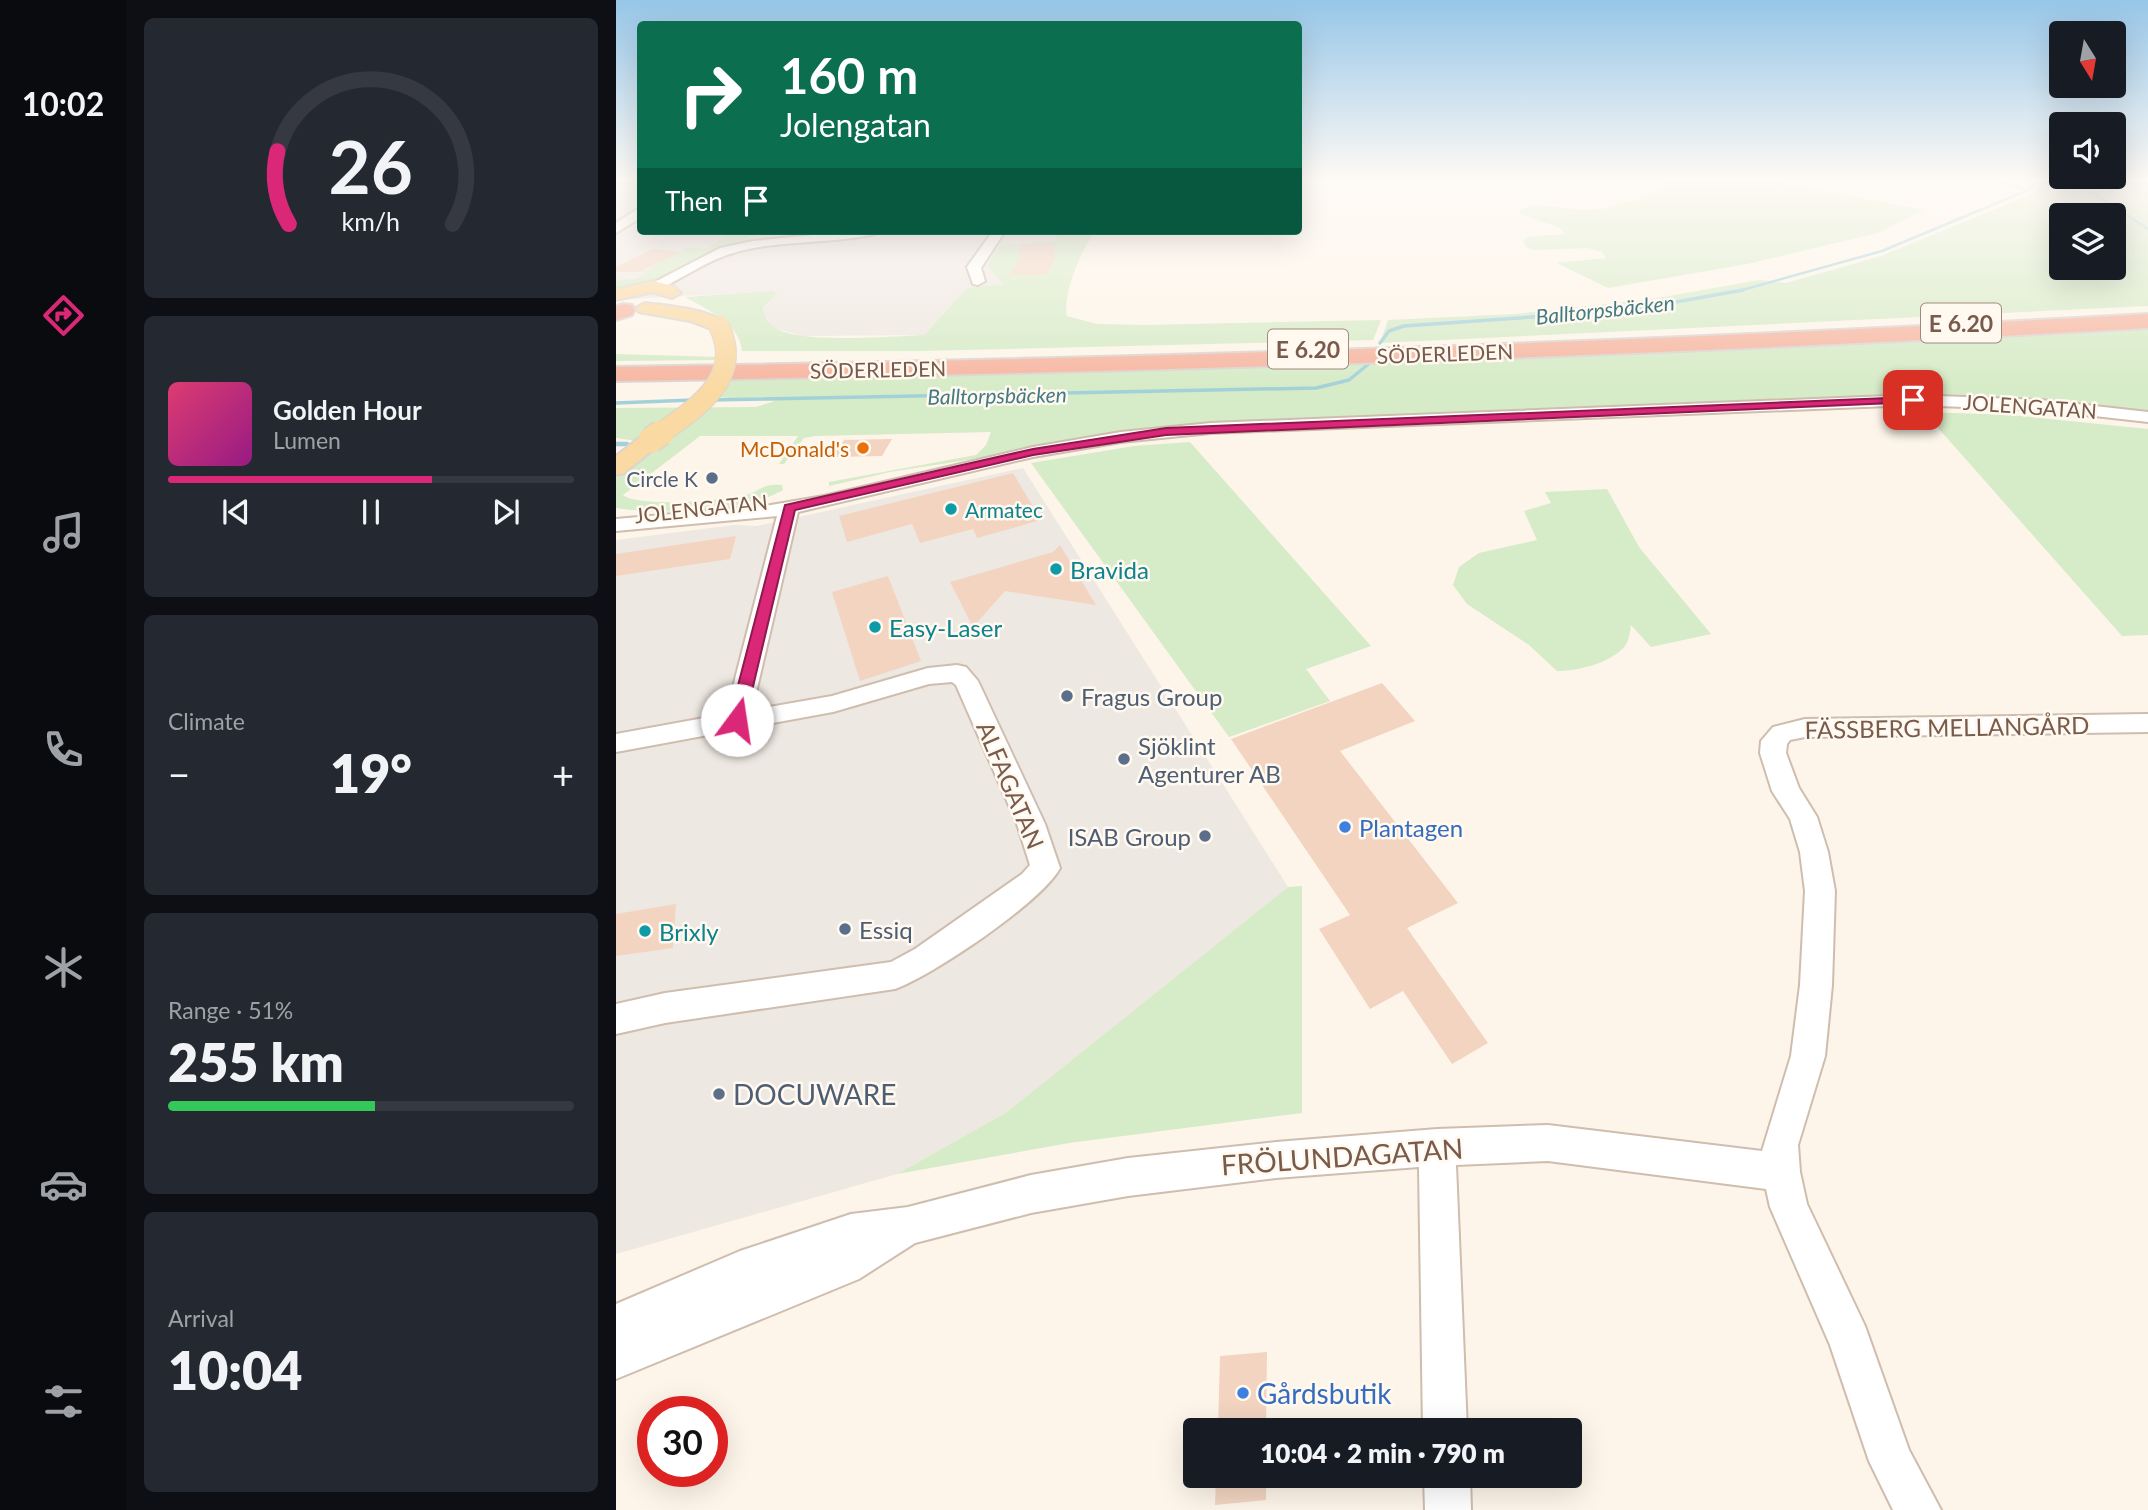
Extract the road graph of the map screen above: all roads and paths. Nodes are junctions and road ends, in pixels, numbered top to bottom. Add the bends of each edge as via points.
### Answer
1 (733, 248) edge
2 (989, 248) edge
3 (690, 268) junction
4 (978, 281) dead end
5 (652, 287) junction
6 (671, 294) junction
7 (622, 303) edge
8 (2148, 313) edge
9 (2148, 321) edge
10 (719, 326) junction
11 (637, 352) dead end
12 (849, 360) junction
13 (616, 365) edge
14 (743, 372) junction
15 (616, 374) edge
16 (616, 383) edge
17 (2148, 417) edge
18 (651, 440) junction
19 (1033, 452) junction
20 (616, 460) edge
21 (616, 468) edge
22 (789, 508) junction
23 (616, 515) edge
24 (616, 525) edge
25 (737, 720) junction
26 (2148, 723) edge
27 (616, 743) edge
28 (616, 1019) edge
29 (1437, 1147) junction
30 (1781, 1172) junction
31 (908, 1226) junction
32 (616, 1325) edge
33 (616, 1358) edge
34 (1445, 1418) edge
35 (1447, 1488) edge
36 (1448, 1510) edge
37 (1918, 1510) edge

1 - 3 street
2 - 4 street via 974,267
3 - 5 street
3 - 6 street
5 - 6 main road
5 - 7 main road
6 - 7 main road
6 - 10 main road
7 - 10 main road via 694,316
8 - 12 highway, SÖDERLEDEN / E 6.20 via 1507,342
9 - 14 highway, SÖDERLEDEN / E 6.20 via 1490,352
10 - 18 main road, bridge via 729,345 729,361 720,379 699,404
11 - 12 highway
12 - 13 highway, SÖDERLEDEN / E 6.20
14 - 15 highway, SÖDERLEDEN / E 6.20
14 - 16 highway
17 - 19 street, JOLENGATAN via 2041,405 1913,400 1211,428
18 - 20 main road
18 - 21 main road
19 - 22 street, JOLENGATAN
19 - 23 street, JOLENGATAN via 719,510
22 - 24 street, JOLENGATAN
22 - 25 street
25 - 27 street, ALFAGATAN
25 - 28 street, ALFAGATAN via 833,704 928,676 957,673 972,693 1031,824 1045,868 1032,883 926,959 895,975
26 - 30 street, FÄSSBERG MELLANGÅRD via 1805,728 1782,733 1774,741 1773,753 1786,791 1803,817 1814,852 1820,891 1808,1056 1780,1145
29 - 30 street, FRÖLUNDAGATAN via 1548,1143
29 - 31 street, FRÖLUNDAGATAN via 1228,1164 1079,1184
29 - 34 street
30 - 37 street via 1789,1208 1850,1341 1891,1461
31 - 32 street, FRÖLUNDAGATAN via 851,1233 740,1271
31 - 33 street, FRÖLUNDAGATAN via 845,1265
35 - 36 street

